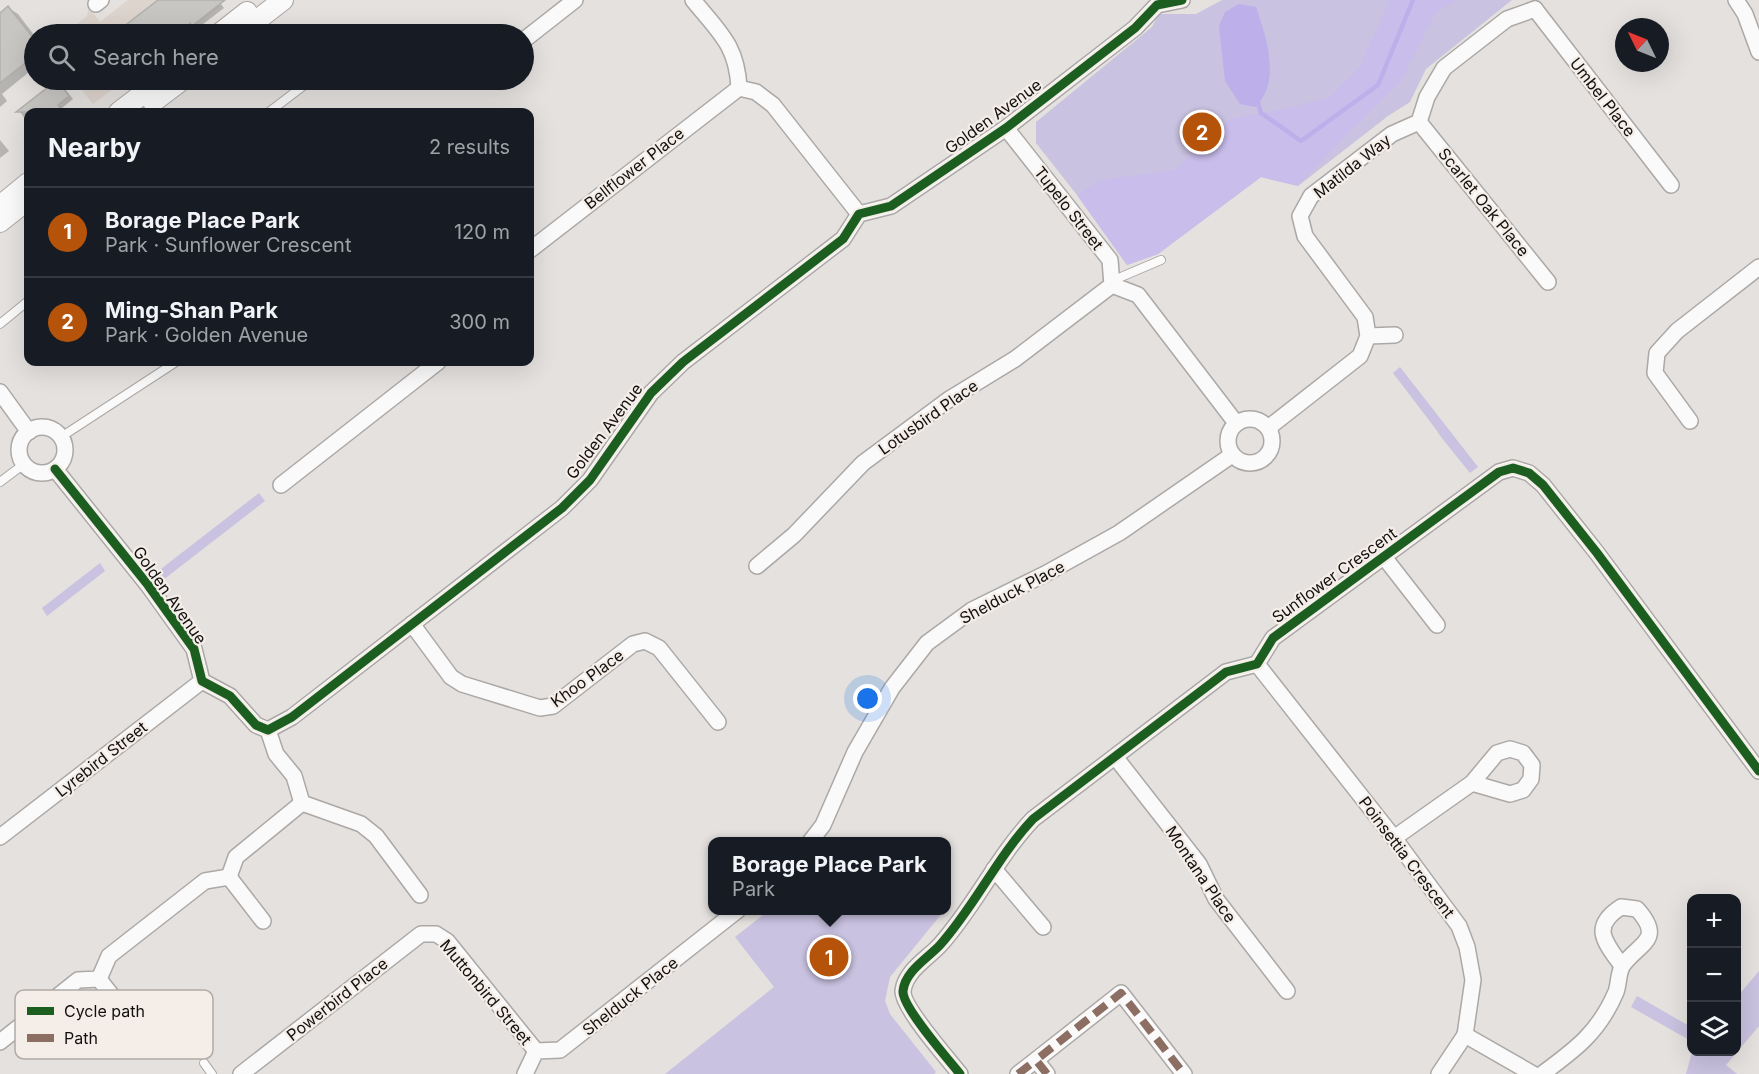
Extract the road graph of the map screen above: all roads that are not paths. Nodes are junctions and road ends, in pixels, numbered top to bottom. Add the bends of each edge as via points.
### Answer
1 (263, 0) edge
2 (283, 0) edge
3 (575, 0) edge
4 (693, 0) edge
5 (1182, 0) edge
6 (1736, 0) edge
7 (1155, 3) edge
8 (1538, 4) edge
9 (232, 24) edge
10 (252, 24) edge
11 (534, 32) edge
12 (1759, 52) edge
13 (739, 87) junction
14 (148, 90) edge
15 (169, 90) edge
16 (298, 90) edge
17 (124, 108) edge
18 (145, 108) edge
19 (274, 108) edge
20 (1419, 122) junction
21 (1006, 128) junction
22 (1671, 185) dead end
23 (24, 186) edge
24 (24, 203) edge
25 (0, 206) edge
26 (859, 214) junction
27 (0, 222) edge
28 (534, 246) edge
29 (1161, 260) dead end
30 (1759, 268) edge
31 (1548, 282) dead end
32 (1112, 285) junction
33 (24, 304) edge
34 (0, 324) edge
35 (1395, 335) dead end
36 (1368, 336) junction
37 (170, 366) edge
38 (433, 366) edge
39 (0, 392) edge
40 (1690, 421) dead end
41 (1236, 423) junction
42 (1268, 428) junction
43 (29, 432) junction
44 (61, 437) junction
45 (1232, 455) junction
46 (24, 464) junction
47 (56, 469) junction
48 (0, 482) edge
49 (281, 484) dead end
50 (1384, 557) junction
51 (758, 566) dead end
52 (412, 624) junction
53 (1437, 625) dead end
54 (1257, 664) junction
55 (202, 681) junction
56 (718, 722) dead end
57 (268, 730) junction
58 (1116, 758) junction
59 (1759, 771) edge
60 (1472, 783) dead end
61 (302, 803) junction
62 (0, 837) edge
63 (814, 837) edge
64 (1394, 838) junction
65 (994, 869) junction
66 (229, 877) junction
67 (420, 895) dead end
68 (732, 915) edge
69 (263, 921) dead end
70 (1043, 927) dead end
71 (436, 934) joint
72 (1622, 966) dead end
73 (99, 979) junction
74 (65, 990) edge
75 (108, 990) edge
76 (1287, 991) dead end
77 (15, 1030) edge
78 (1465, 1035) junction
79 (0, 1042) edge
80 (536, 1052) junction
81 (1036, 1060) junction
82 (204, 1063) dead end
83 (212, 1074) edge
84 (241, 1074) edge
85 (525, 1074) edge
86 (960, 1074) edge
87 (1018, 1074) edge
88 (1047, 1074) edge
89 (1184, 1074) edge
90 (1439, 1074) edge
91 (1533, 1074) edge
92 (1542, 1074) edge

1 - 9 street
2 - 10 street
3 - 11 street
4 - 13 street via 731,47
5 - 7 street, Golden Avenue
6 - 12 street
7 - 21 street, Golden Avenue via 1135,28
8 - 20 street via 1507,19 1444,68 1427,97
8 - 22 street, Umbel Place
13 - 26 street via 773,105
13 - 28 street, Bellflower Place
14 - 17 street
15 - 18 street
16 - 19 lane
20 - 31 street, Scarlet Oak Place
20 - 36 street, Matilda Way via 1392,134 1311,196 1300,216 1305,236 1365,317
21 - 26 street, Golden Avenue via 891,206
21 - 32 street, Tupelo Street via 1110,260
23 - 25 street
24 - 27 street
26 - 52 street, Golden Avenue via 843,239 683,362 651,393 590,480 562,508
29 - 32 lane via 1121,277
30 - 40 street via 1677,331 1657,353 1655,373
32 - 41 street via 1138,295
32 - 51 street, Lotusbird Place via 1015,359 948,400 863,463 794,535
33 - 34 lane
35 - 36 street
36 - 42 street via 1360,356
37 - 44 lane
38 - 49 street
39 - 43 street
41 - 42 street via 1257,420
41 - 45 street via 1227,441
42 - 45 street via 1271,448 1263,459 1250,464
43 - 44 street via 43,427
43 - 46 street via 21,443
44 - 47 street via 64,458
45 - 63 street, Shelduck Place via 1119,533 972,610 927,643 887,698 855,752 823,825
46 - 47 street via 35,472
46 - 48 lane
47 - 55 street, Golden Avenue via 194,649
50 - 53 street
50 - 54 street, Sunflower Crescent via 1273,638
50 - 59 street, Sunflower Crescent via 1499,472 1513,468 1529,473 1597,553
52 - 56 street, Khoo Place via 451,677 540,708 553,706 633,644 645,641 659,648
52 - 57 street, Golden Avenue via 292,717
54 - 58 street via 1226,672
54 - 64 street, Poinsettia Crescent
55 - 57 street via 230,696 256,725
55 - 62 street, Lyrebird Street
57 - 61 street via 276,754 294,776
58 - 65 street via 1033,819
58 - 76 street, Montana Place via 1198,864 1216,899
60 - 64 street
61 - 66 street via 236,857
61 - 67 street via 361,824 376,836
64 - 78 street, Poinsettia Crescent via 1458,926 1467,947 1473,980
65 - 70 street
65 - 86 street via 950,933 911,972 903,990 912,1012
66 - 69 street
66 - 73 street via 205,881 109,956
68 - 80 street, Shelduck Place via 560,1050
71 - 80 street, Muttonbird Street via 447,941
71 - 84 street, Powerbird Place via 421,934
72 - 92 street via 1617,991 1597,1028
73 - 74 street via 78,980
73 - 75 street
77 - 79 street
78 - 90 street, Poinsettia Crescent
78 - 91 street
80 - 85 street
81 - 87 street
81 - 88 street
81 - 89 street via 1121,993
82 - 83 lane

